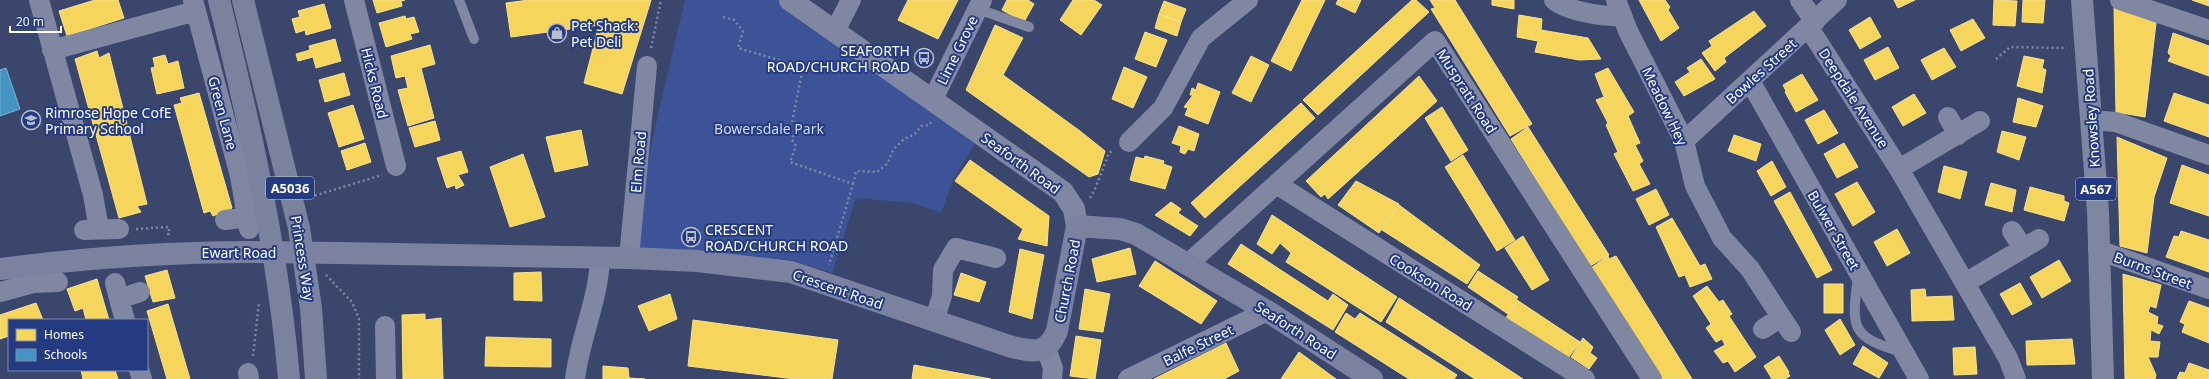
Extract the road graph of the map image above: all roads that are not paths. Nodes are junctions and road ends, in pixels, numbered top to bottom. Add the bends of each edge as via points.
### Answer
1 (39, 0) edge
2 (219, 0) edge
3 (243, 0) edge
4 (354, 0) edge
5 (459, 0) edge
6 (790, 0) edge
7 (851, 0) edge
8 (1248, 0) edge
9 (1554, 0) edge
10 (1800, 0) edge
11 (1838, 0) edge
12 (2082, 0) edge
13 (2120, 0) edge
14 (980, 4) edge
15 (195, 5) edge
16 (1619, 8) edge
17 (1812, 25) junction
18 (1029, 27) dead end
19 (2209, 30) edge
20 (835, 31) junction
21 (474, 39) dead end
22 (52, 50) junction
23 (647, 66) road end
24 (1750, 81) junction
25 (932, 99) junction
26 (1948, 117) dead end
27 (2091, 120) junction
28 (1980, 121) dead end
29 (1958, 135) junction
30 (1684, 141) junction
31 (1129, 142) road end
32 (2209, 156) edge
33 (396, 166) road end
34 (1899, 169) junction
35 (1278, 185) junction
36 (225, 220) dead end
37 (1077, 223) junction
38 (124, 229) road end
39 (2012, 231) dead end
40 (2098, 250) junction
41 (600, 257) junction
42 (629, 258) junction
43 (996, 258) dead end
44 (1189, 263) junction
45 (0, 269) edge
46 (1859, 273) junction
47 (58, 282) dead end
48 (1965, 283) junction
49 (2209, 289) edge
50 (0, 292) edge
51 (140, 292) dead end
52 (1267, 311) junction
53 (125, 319) edge
54 (934, 321) junction
55 (385, 326) dead end
56 (1763, 329) dead end
57 (1046, 348) junction
58 (1904, 353) junction
59 (1369, 378) edge
60 (289, 379) edge
61 (316, 379) edge
62 (386, 379) edge
63 (575, 379) edge
64 (1052, 379) edge
65 (1128, 379) edge
66 (1584, 379) edge
67 (1652, 379) edge
68 (1919, 379) edge
69 (2016, 379) edge
70 (2103, 379) edge

1 - 22 street
2 - 60 highway, Princess Way / A5036 via 269,222 285,330
3 - 61 highway, Princess Way / A5036 via 300,228 311,308
4 - 33 street, Hicks Road
5 - 21 lane
6 - 20 street, Seaforth Road
7 - 20 street
8 - 31 street via 1201,38 1163,108
9 - 16 street, Meadow Hey via 1560,6 1610,16
10 - 17 street, Deepdale Avenue
11 - 17 street, Bowles Street
12 - 27 main road, Knowsley Road / A567
13 - 19 street
14 - 18 lane
14 - 25 street, Lime Grove
15 - 22 street, Green Lane
15 - 36 street, Green Lane via 240,176 248,223
16 - 30 street, Meadow Hey
17 - 24 street, Bowles Street
17 - 34 street, Deepdale Avenue
20 - 25 street, Seaforth Road
22 - 38 street via 93,195 92,230
23 - 42 street, Elm Road
24 - 30 street, Bowles Street
24 - 46 street, Bulwer Street
25 - 37 street, Seaforth Road via 1063,192 1069,199
26 - 29 street
27 - 32 street via 2116,122
27 - 40 main road, Knowsley Road / A567 via 2098,212
28 - 29 street
29 - 34 street
30 - 56 street, Meadow Hey via 1695,186 1722,238 1750,269 1786,324
34 - 48 street, Deepdale Avenue
35 - 44 street, Muspratt Road
35 - 66 street, Cookson Road
35 - 67 street, Muspratt Road via 1435,41
37 - 44 main road, Seaforth Road via 1128,231
37 - 57 main road, Church Road via 1060,322 1054,338
39 - 48 street via 2031,244
40 - 49 street, Burns Street
40 - 70 main road, Knowsley Road / A567
41 - 42 main road, Crescent Road
41 - 45 main road, Ewart Road, bridge via 189,252
41 - 63 street via 599,283 584,332
42 - 54 main road, Crescent Road via 697,261 791,272
43 - 54 street via 956,248 943,270 942,296
44 - 52 main road, Seaforth Road
46 - 58 street, Bulwer Street
46 - 58 lane via 1856,296 1858,332 1870,341
47 - 50 street via 33,283
48 - 69 street, Deepdale Avenue via 2008,358
51 - 53 street via 117,291
52 - 59 main road, Seaforth Road
52 - 65 street, Balfe Street
54 - 57 main road, Crescent Road via 1012,347 1032,351
55 - 62 street
57 - 64 street via 1053,368
58 - 68 street, Bulwer Street

